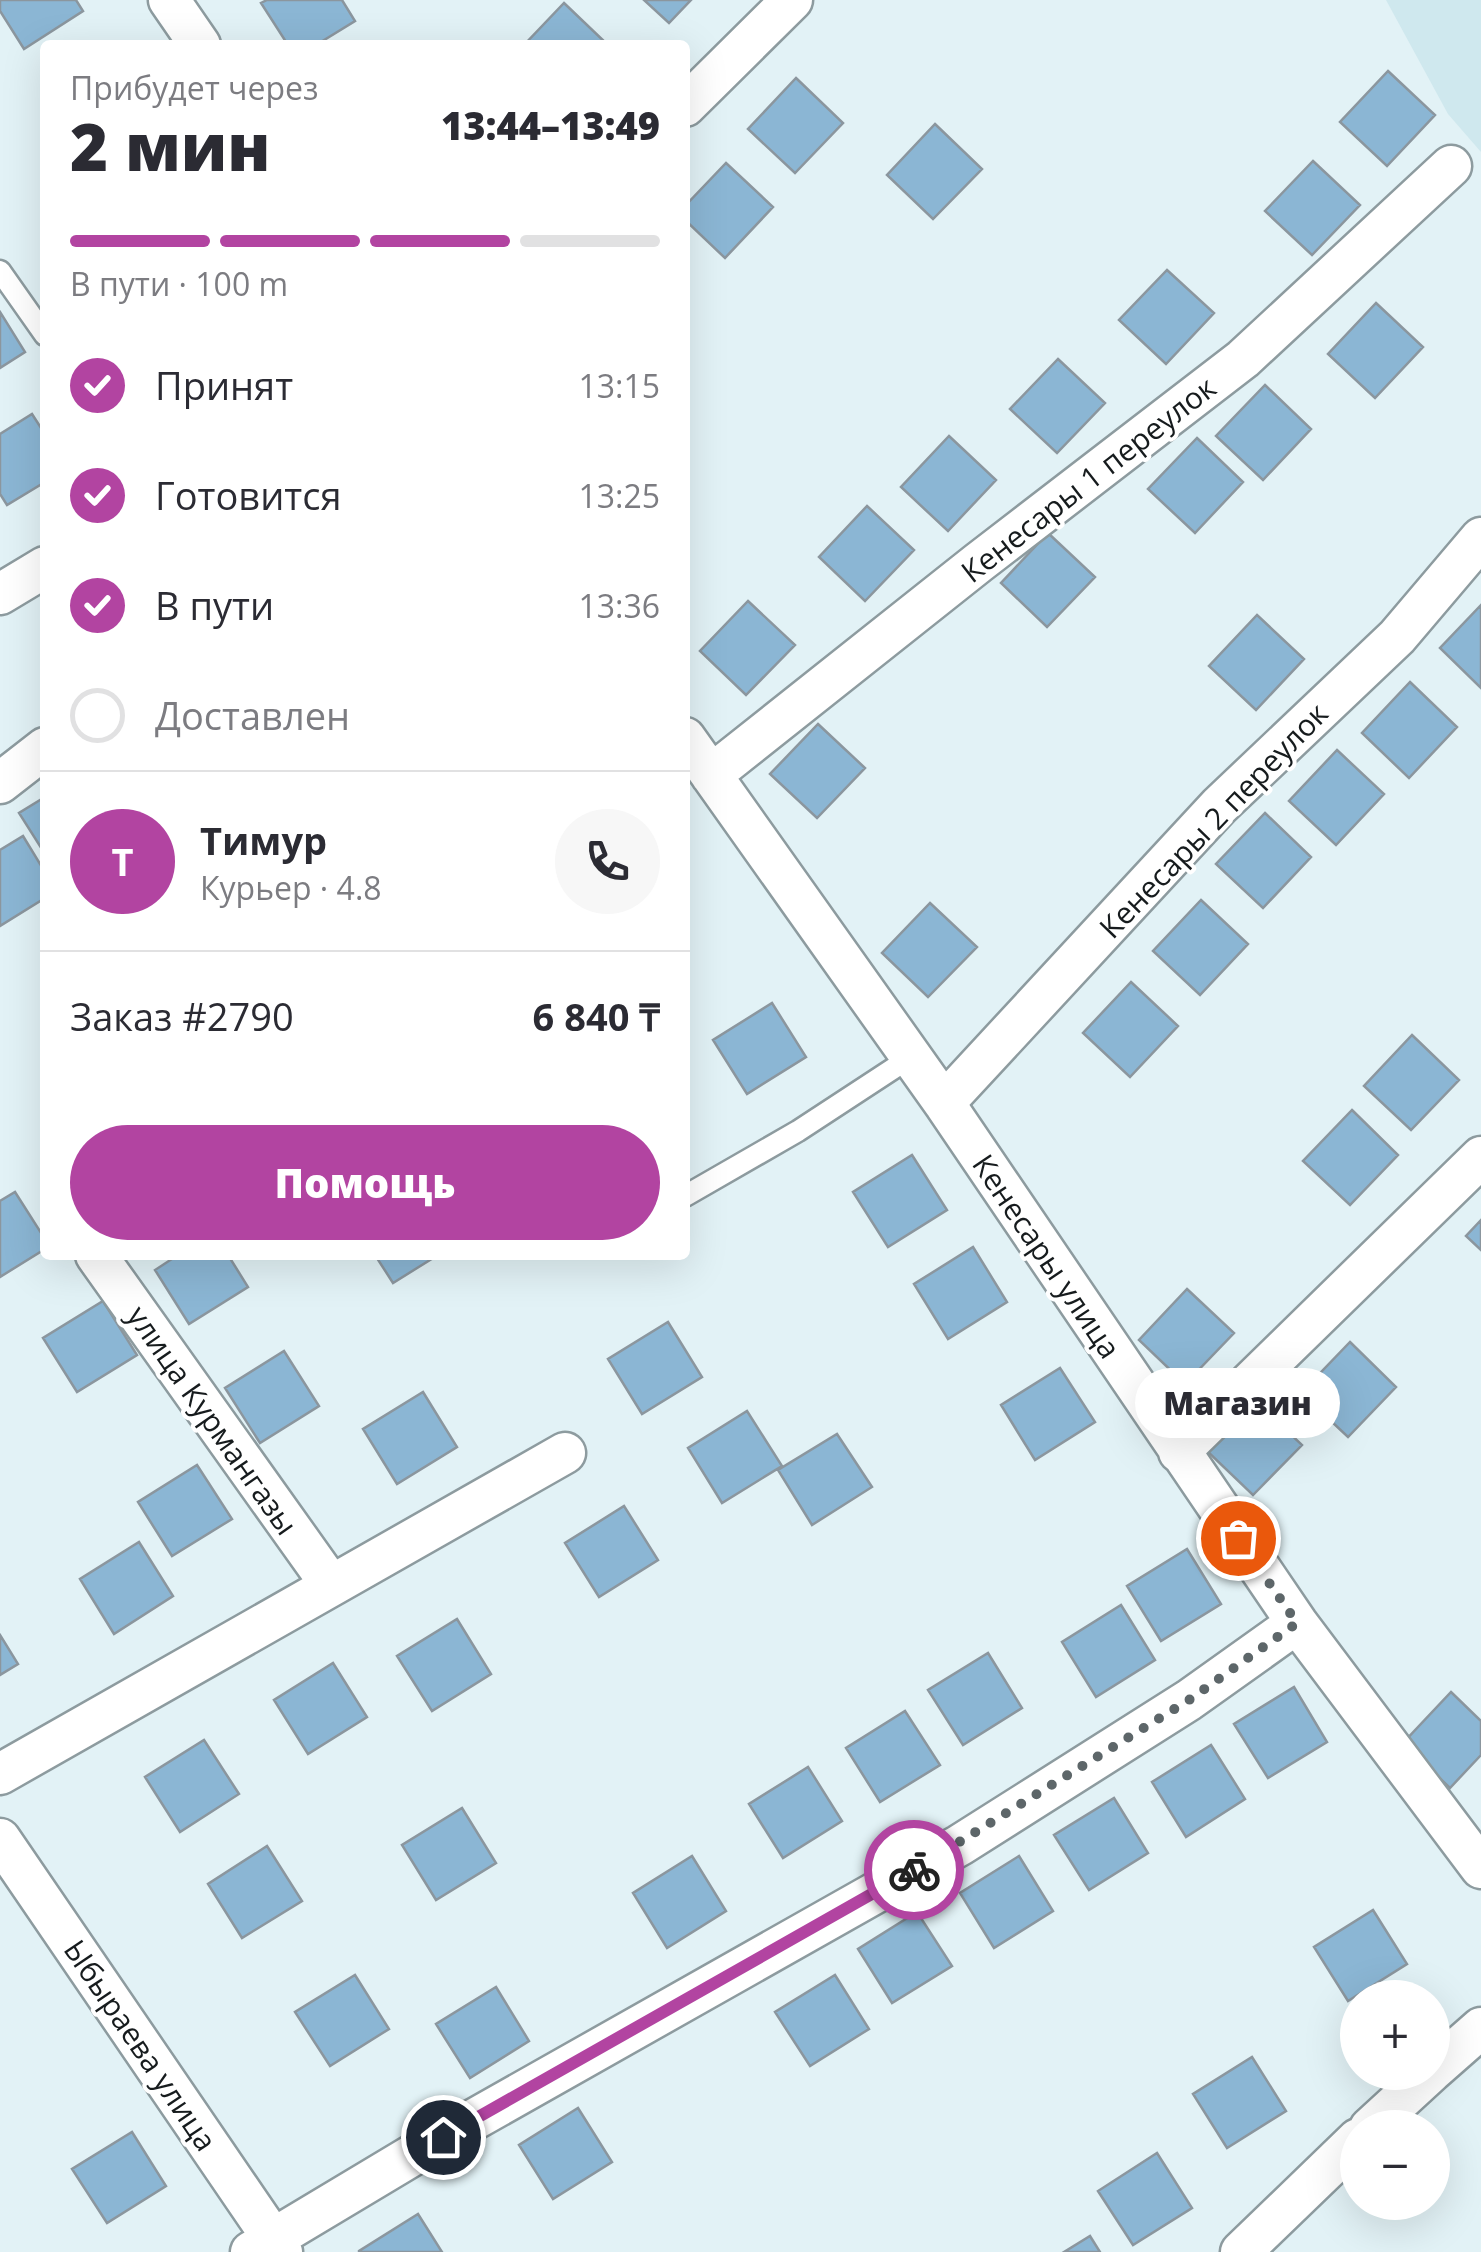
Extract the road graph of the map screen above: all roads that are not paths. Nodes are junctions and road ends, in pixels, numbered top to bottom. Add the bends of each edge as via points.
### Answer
1 (170, 0) edge
2 (792, 0) edge
3 (197, 40) edge
4 (690, 101) edge
5 (1451, 166) dead end
6 (0, 271) edge
7 (40, 328) edge
8 (1481, 538) edge
9 (40, 569) edge
10 (0, 594) edge
11 (690, 745) edge
12 (40, 752) edge
13 (711, 775) junction
14 (0, 784) edge
15 (912, 1057) junction
16 (944, 1103) junction
17 (1481, 1158) edge
18 (690, 1193) edge
19 (100, 1260) edge
20 (1179, 1452) junction
21 (565, 1453) dead end
22 (330, 1585) junction
23 (1297, 1623) junction
24 (0, 1774) edge
25 (0, 1839) edge
26 (1481, 1868) edge
27 (1481, 2028) edge
28 (1450, 2056) edge
29 (1412, 2090) edge
30 (1390, 2110) edge
31 (1340, 2156) edge
32 (269, 2248) edge
33 (1241, 2252) edge

1 - 3 street
2 - 4 street
5 - 13 street, Кенесары 1 переулок via 1243,359
6 - 7 lane
8 - 16 street, Кенесары 2 переулок via 1397,637 1219,806
9 - 10 street
11 - 13 street, Кенесары улица
12 - 14 street
13 - 15 street, Кенесары улица
15 - 16 street, Кенесары улица
15 - 18 lane
16 - 20 street, Кенесары улица
17 - 20 street
19 - 22 street, улица Курмангазы
20 - 23 street, Кенесары улица
21 - 22 street
22 - 24 street
23 - 26 street, Кенесары улица
23 - 32 street via 1189,1700 960,1844 443,2137
25 - 32 street, Ыбыраева улица
27 - 28 street
29 - 30 street
31 - 33 street

